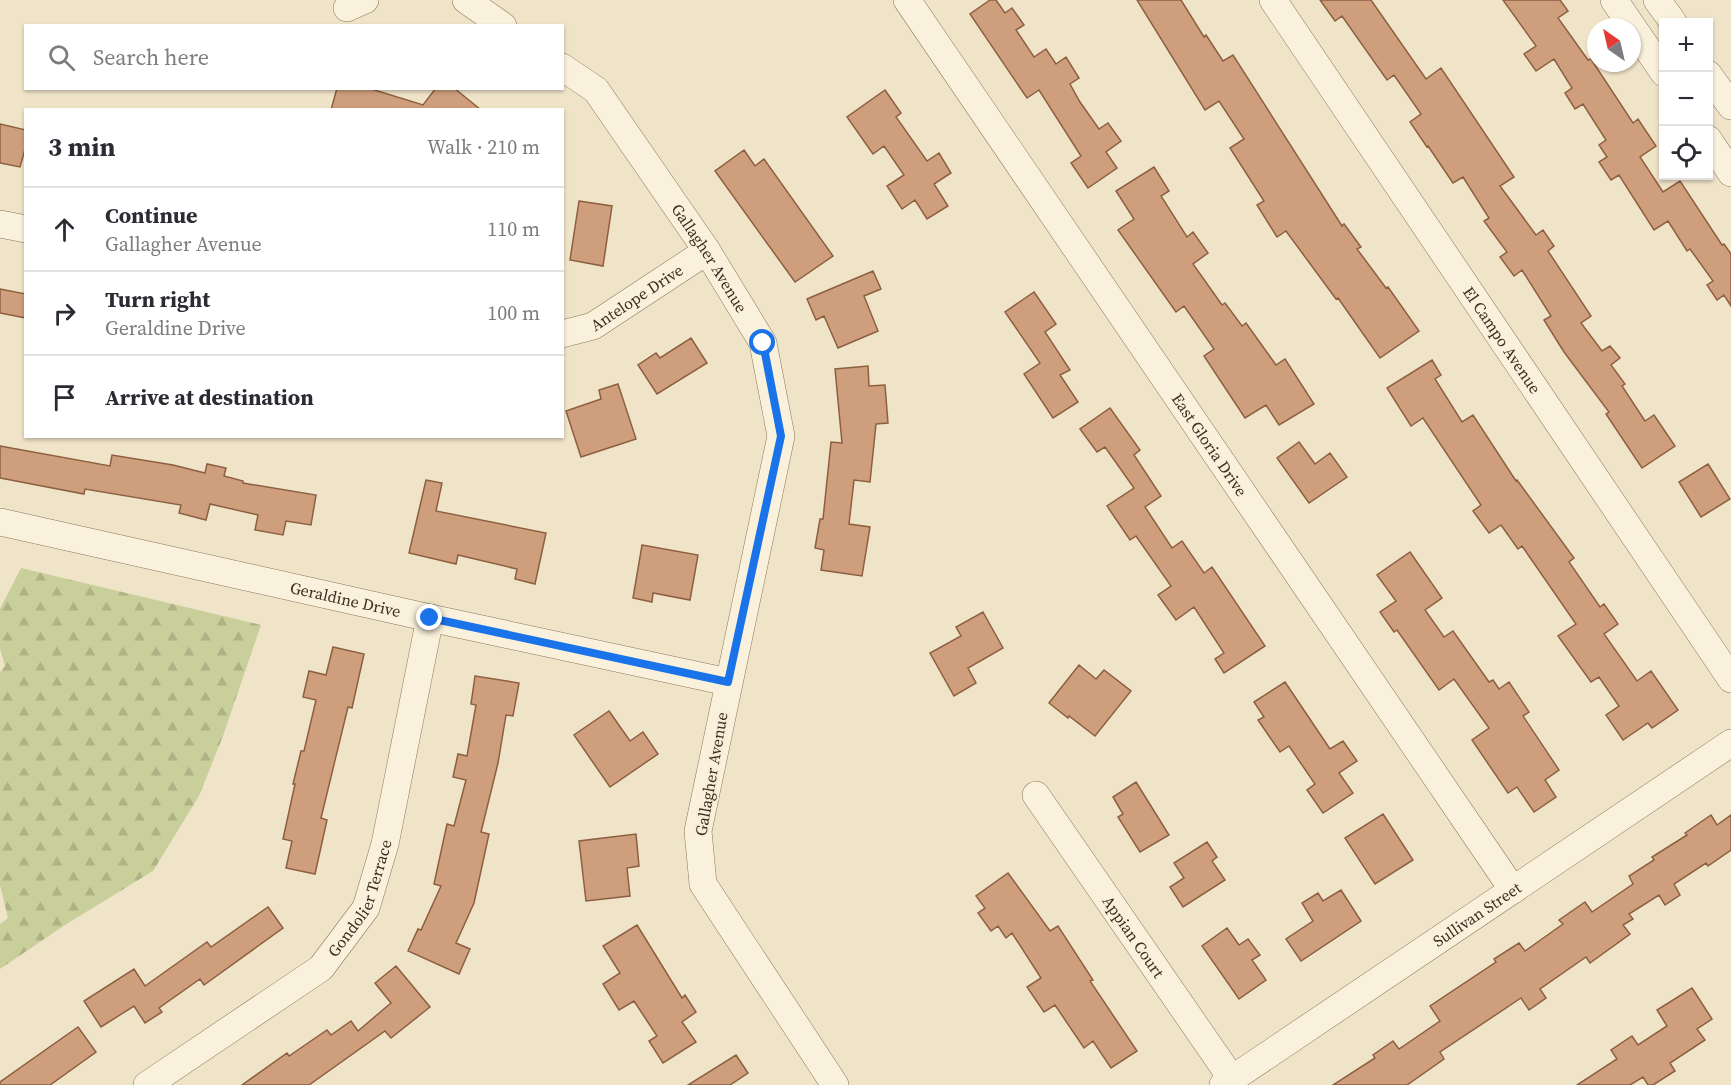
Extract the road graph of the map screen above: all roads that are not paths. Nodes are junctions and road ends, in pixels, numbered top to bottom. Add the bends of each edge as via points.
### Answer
1 (466, 0) edge
2 (907, 0) edge
3 (1273, 0) edge
4 (1614, 0) edge
5 (1657, 0) edge
6 (1670, 18) edge
7 (500, 24) edge
8 (564, 68) edge
9 (1663, 72) edge
10 (1713, 81) edge
11 (1731, 106) edge
12 (1713, 146) edge
13 (1731, 173) edge
14 (0, 224) edge
15 (24, 229) edge
16 (707, 251) junction
17 (564, 333) edge
18 (0, 522) edge
19 (430, 618) junction
20 (1731, 679) edge
21 (728, 682) junction
22 (1731, 742) edge
23 (1036, 795) dead end
24 (1513, 890) junction
25 (1227, 1082) edge
26 (147, 1085) edge
27 (835, 1085) edge

1 - 7 street
2 - 24 street, East Gloria Drive
3 - 20 street, El Campo Avenue
4 - 9 street
5 - 6 street
8 - 16 street, Gallagher Avenue via 596,90
10 - 11 street
12 - 13 street
14 - 15 street
16 - 17 street, Antelope Drive via 593,326
16 - 21 street, Gallagher Avenue via 763,343 781,436
18 - 19 street, Geraldine Drive
19 - 21 street, Geraldine Drive
19 - 26 street, Gondolier Terrace via 385,844 366,908 321,968
21 - 27 street, Gallagher Avenue via 698,831 703,884
22 - 24 street, Sullivan Street
23 - 25 street, Appian Court
24 - 25 street, Sullivan Street

